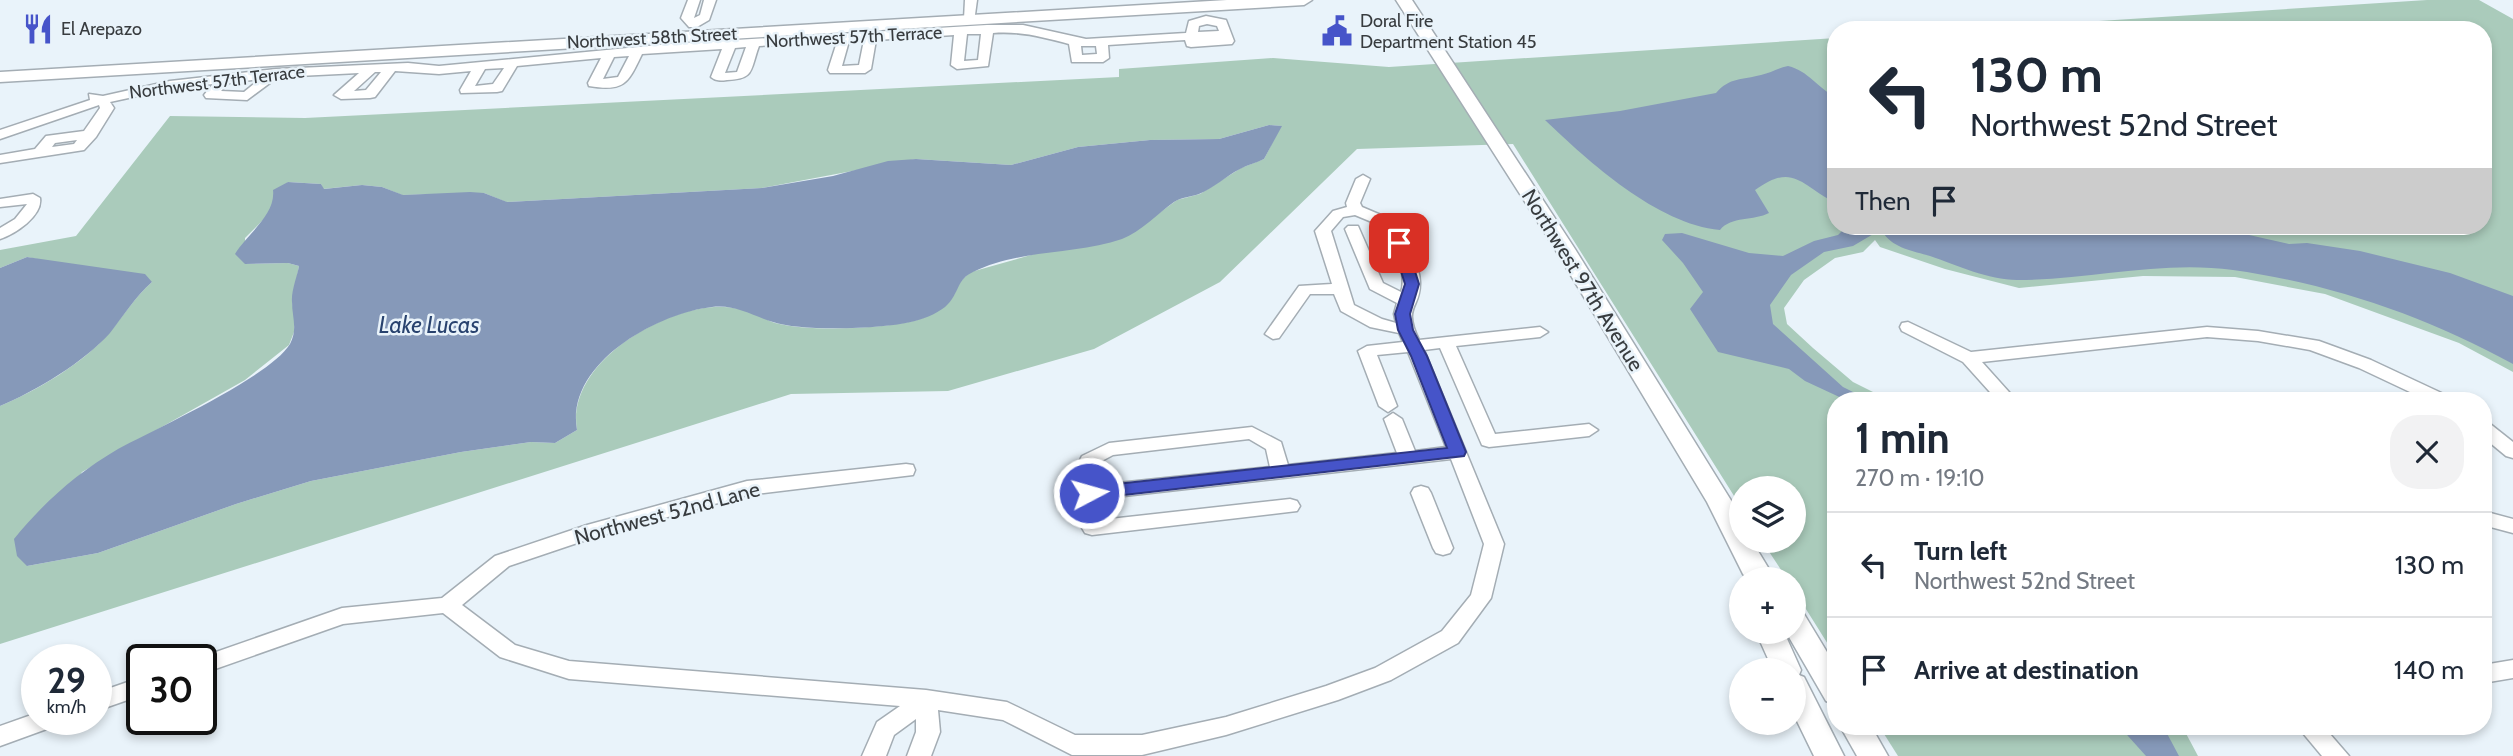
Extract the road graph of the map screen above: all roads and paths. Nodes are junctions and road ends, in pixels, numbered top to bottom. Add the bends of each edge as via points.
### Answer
1 (694, 0) edge
2 (710, 0) edge
3 (1113, 0) edge
4 (1304, 0) edge
5 (1404, 0) edge
6 (968, 14) edge
7 (987, 29) junction
8 (691, 30) junction
9 (1226, 34) dead end
10 (872, 36) junction
11 (844, 38) junction
12 (754, 43) junction
13 (730, 45) junction
14 (637, 51) junction
15 (609, 54) junction
16 (513, 63) junction
17 (0, 65) edge
18 (481, 65) junction
19 (395, 68) junction
20 (371, 69) junction
21 (276, 73) junction
22 (0, 77) edge
23 (226, 78) junction
24 (102, 100) junction
25 (0, 135) edge
26 (0, 159) edge
27 (1363, 179) dead end
28 (0, 203) edge
29 (1356, 210) junction
30 (1353, 229) dead end
31 (0, 234) edge
32 (1340, 289) junction
33 (1406, 301) junction
34 (1908, 327) dead end
35 (1540, 332) dead end
36 (1273, 334) dead end
37 (1410, 337) junction
38 (1445, 341) junction
39 (1969, 358) junction
40 (2000, 392) edge
41 (2425, 392) edge
42 (1589, 430) dead end
43 (2492, 434) edge
44 (1458, 452) junction
45 (2513, 452) edge
46 (1408, 457) junction
47 (906, 470) dead end
48 (1282, 472) junction
49 (1421, 493) dead end
50 (1290, 506) dead end
51 (2492, 520) edge
52 (2513, 526) edge
53 (1093, 528) dead end
54 (1443, 548) dead end
55 (1753, 567) edge
56 (447, 605) junction
57 (1806, 642) edge
58 (217, 659) edge
59 (2513, 669) edge
60 (2492, 672) edge
61 (1827, 678) edge
62 (926, 699) junction
63 (1806, 709) edge
64 (21, 728) edge
65 (1860, 735) edge
66 (2317, 735) edge
67 (0, 736) edge
68 (874, 756) edge
69 (919, 756) edge
70 (1829, 756) edge
71 (1873, 756) edge
72 (2337, 756) edge

1 - 8 street via 687,18
2 - 8 street via 705,17
3 - 6 street, Northwest 58th Street
4 - 6 street, Northwest 58th Street
5 - 55 street, Northwest 97th Avenue via 1564,249 1719,502
6 - 7 street, Northwest 57th Terrace
6 - 7 street via 957,65 984,63
6 - 8 street, Northwest 58th Street
6 - 10 street, Northwest 57th Terrace
7 - 9 street, Northwest 57th Terrace via 1032,28 1075,41 1076,59 1104,58 1102,42
8 - 17 street, Northwest 58th Street
8 - 22 street, Northwest 58th Street
10 - 11 street, Northwest 57th Terrace
10 - 11 street via 865,69 834,71
11 - 12 street, Northwest 57th Terrace
12 - 13 street, Northwest 57th Terrace
12 - 13 street via 742,76 717,78
13 - 14 street, Northwest 57th Terrace
14 - 15 street, Northwest 57th Terrace
14 - 15 street via 623,81 594,83
15 - 16 street, Northwest 57th Terrace
16 - 18 street, Northwest 57th Terrace
16 - 18 street via 497,88 467,90
18 - 19 street, Northwest 57th Terrace via 430,71
19 - 20 street, Northwest 57th Terrace
19 - 20 street via 370,94 341,95
20 - 21 street, Northwest 57th Terrace
21 - 23 street, Northwest 57th Terrace
21 - 23 street via 247,96 211,95
23 - 24 street, Northwest 57th Terrace
24 - 25 street, Northwest 57th Terrace via 72,99 64,112
24 - 26 street via 107,108 79,147
27 - 29 street via 1353,203
28 - 31 street via 33,198 34,204 26,217
29 - 32 street via 1338,214 1323,231
29 - 33 street via 1390,223 1412,284
30 - 33 street via 1376,286
32 - 36 street via 1304,289
32 - 37 street via 1347,308
33 - 37 street via 1402,314
34 - 39 street
35 - 38 street
37 - 38 street
37 - 44 street
37 - 46 street via 1367,351
38 - 42 street via 1489,442
39 - 40 street
39 - 41 street via 2207,332 2313,345
43 - 45 street
44 - 46 street
44 - 62 street via 1494,544 1481,598 1450,638 1383,674 1226,726 1142,745 1072,745 1007,712
46 - 48 street
47 - 56 street, Northwest 52nd Lane via 747,488 587,532 502,561
48 - 48 street via 1268,473 1089,493 1089,460 1108,449 1252,433 1275,446
49 - 54 street
50 - 53 street
51 - 52 street
56 - 58 street via 342,615
56 - 62 street via 508,651 569,670
57 - 61 street
59 - 60 street
62 - 68 street via 885,729
62 - 69 street via 928,732
63 - 70 street
64 - 67 street
65 - 71 street
66 - 72 street

